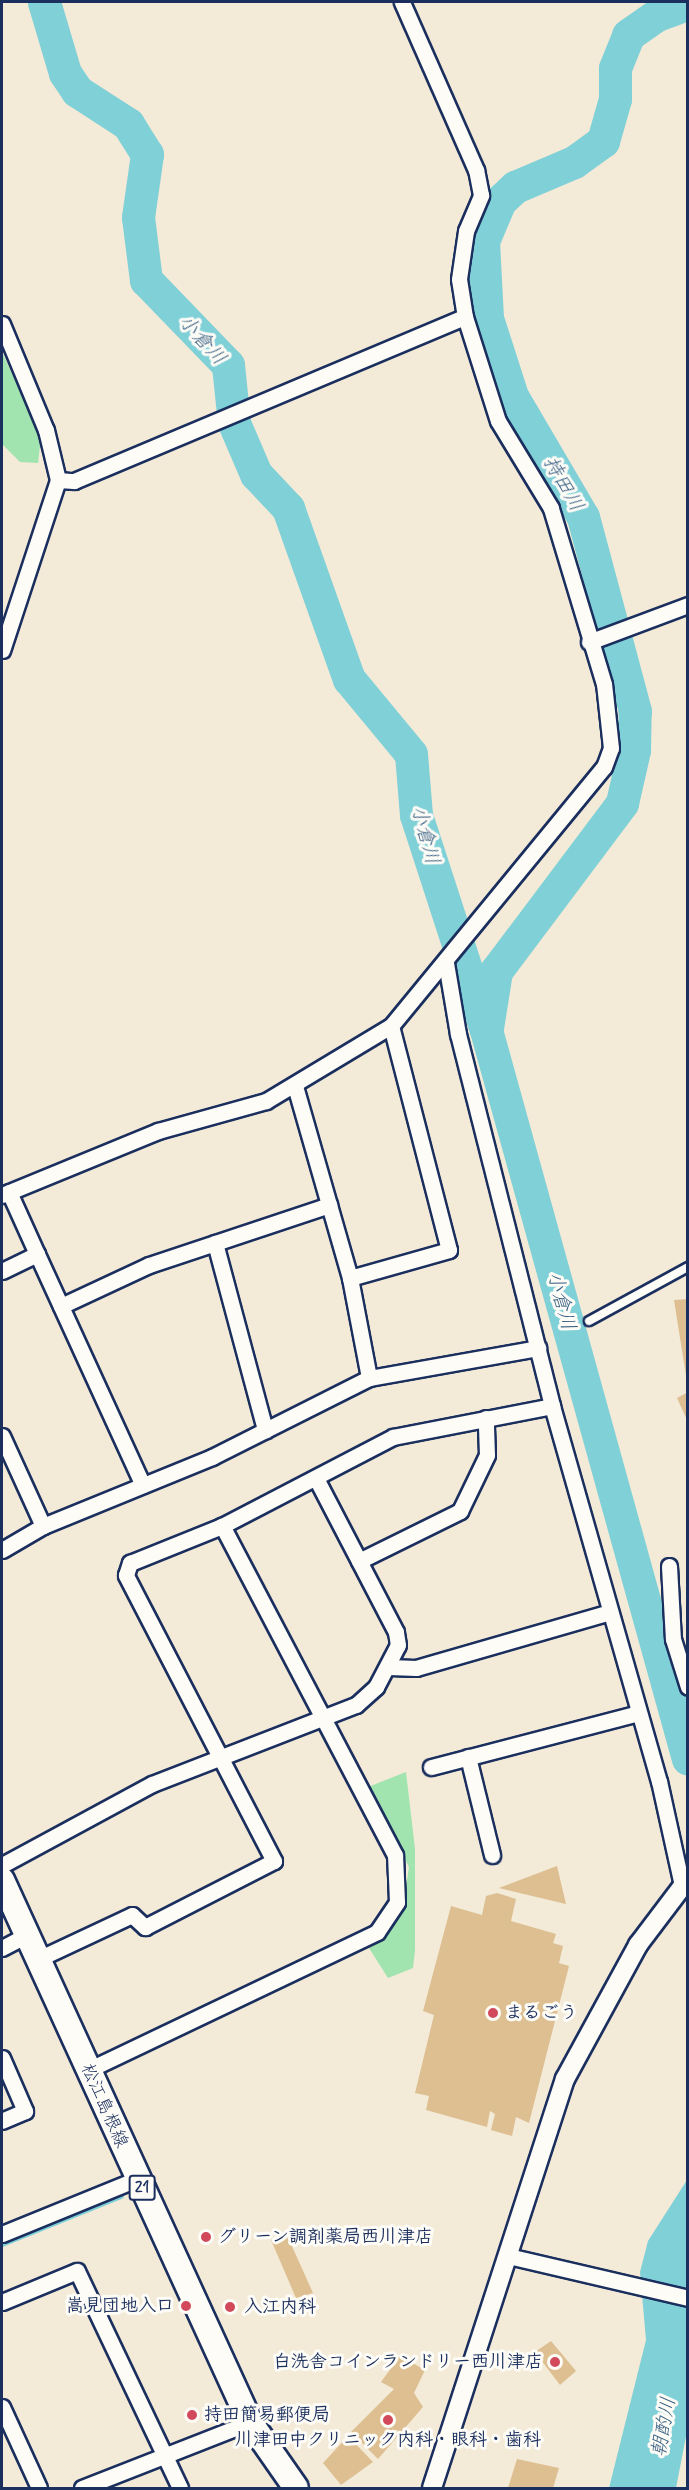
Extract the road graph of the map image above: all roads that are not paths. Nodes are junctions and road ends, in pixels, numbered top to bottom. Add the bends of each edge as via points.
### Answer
1 (402, 2) edge
2 (465, 317) junction
3 (2, 324) edge
4 (58, 480) junction
5 (687, 605) edge
6 (593, 641) junction
7 (2, 651) edge
8 (448, 960) junction
9 (391, 1026) junction
10 (295, 1086) junction
11 (5, 1194) edge
12 (329, 1205) junction
13 (214, 1243) junction
14 (37, 1254) junction
15 (687, 1267) edge
16 (2, 1270) edge
17 (350, 1278) junction
18 (61, 1306) junction
19 (589, 1321) dead end
20 (538, 1348) junction
21 (369, 1378) junction
22 (552, 1406) junction
23 (486, 1418) junction
24 (265, 1430) junction
25 (2, 1436) edge
26 (317, 1480) junction
27 (143, 1485) junction
28 (43, 1526) junction
29 (222, 1526) junction
30 (2, 1550) edge
31 (359, 1561) junction
32 (669, 1566) dead end
33 (610, 1612) junction
34 (389, 1667) junction
35 (687, 1687) edge
36 (638, 1713) junction
37 (320, 1719) junction
38 (217, 1754) junction
39 (468, 1757) junction
40 (431, 1767) dead end
41 (492, 1855) dead end
42 (2, 1865) edge
43 (2, 1880) edge
44 (685, 1882) edge
45 (25, 1936) junction
46 (2, 1948) edge
47 (36, 1960) junction
48 (2, 2058) edge
49 (88, 2070) junction
50 (2, 2121) edge
51 (137, 2179) junction
52 (2, 2234) edge
53 (508, 2256) junction
54 (687, 2298) edge
55 (2, 2302) edge
56 (2, 2407) edge
57 (250, 2422) junction
58 (164, 2455) junction
59 (39, 2488) edge
60 (82, 2488) edge
61 (180, 2488) edge
62 (296, 2488) edge
63 (432, 2488) edge

1 - 2 street via 479,187 459,279
2 - 4 street via 74,481
2 - 6 street via 498,421 551,508
3 - 4 street via 46,430
4 - 7 street
5 - 6 street
6 - 8 street via 613,728 604,767
8 - 9 street
8 - 20 street via 458,1034
9 - 10 street
9 - 17 street via 449,1250
10 - 11 street via 266,1101 158,1131
10 - 12 street
11 - 14 street
12 - 13 street
12 - 17 street
13 - 18 street via 149,1265
13 - 24 street
14 - 16 street
14 - 18 street
15 - 19 lane
17 - 21 street
18 - 27 street
20 - 21 street
20 - 22 street
21 - 24 street
22 - 23 street
22 - 33 street
23 - 26 street via 393,1437
23 - 31 street via 487,1455 460,1511
24 - 27 street
25 - 28 street
26 - 29 street
26 - 31 street
27 - 28 street
28 - 30 street
29 - 37 street
29 - 38 street via 130,1563 126,1575
31 - 34 street via 396,1632 398,1646
32 - 35 street via 673,1639
33 - 34 street via 416,1668
33 - 36 street
34 - 37 street via 356,1705
36 - 39 street
36 - 44 street
37 - 38 street
37 - 49 street via 395,1855 398,1902 376,1932
38 - 42 street
38 - 47 street via 274,1860 145,1927 132,1915
39 - 40 street
39 - 41 street
43 - 45 main road, 松江島根線 / 21
44 - 53 street via 638,1945 565,2079
45 - 46 street
45 - 47 main road, 松江島根線 / 21
47 - 49 main road, 松江島根線 / 21
48 - 50 street via 25,2111
49 - 51 main road, 松江島根線 / 21
51 - 52 street
51 - 57 main road, 松江島根線 / 21
53 - 54 street
53 - 63 street
55 - 58 street via 77,2271
56 - 59 street
57 - 58 street
57 - 62 main road, 松江島根線 / 21
58 - 60 street
58 - 61 street

